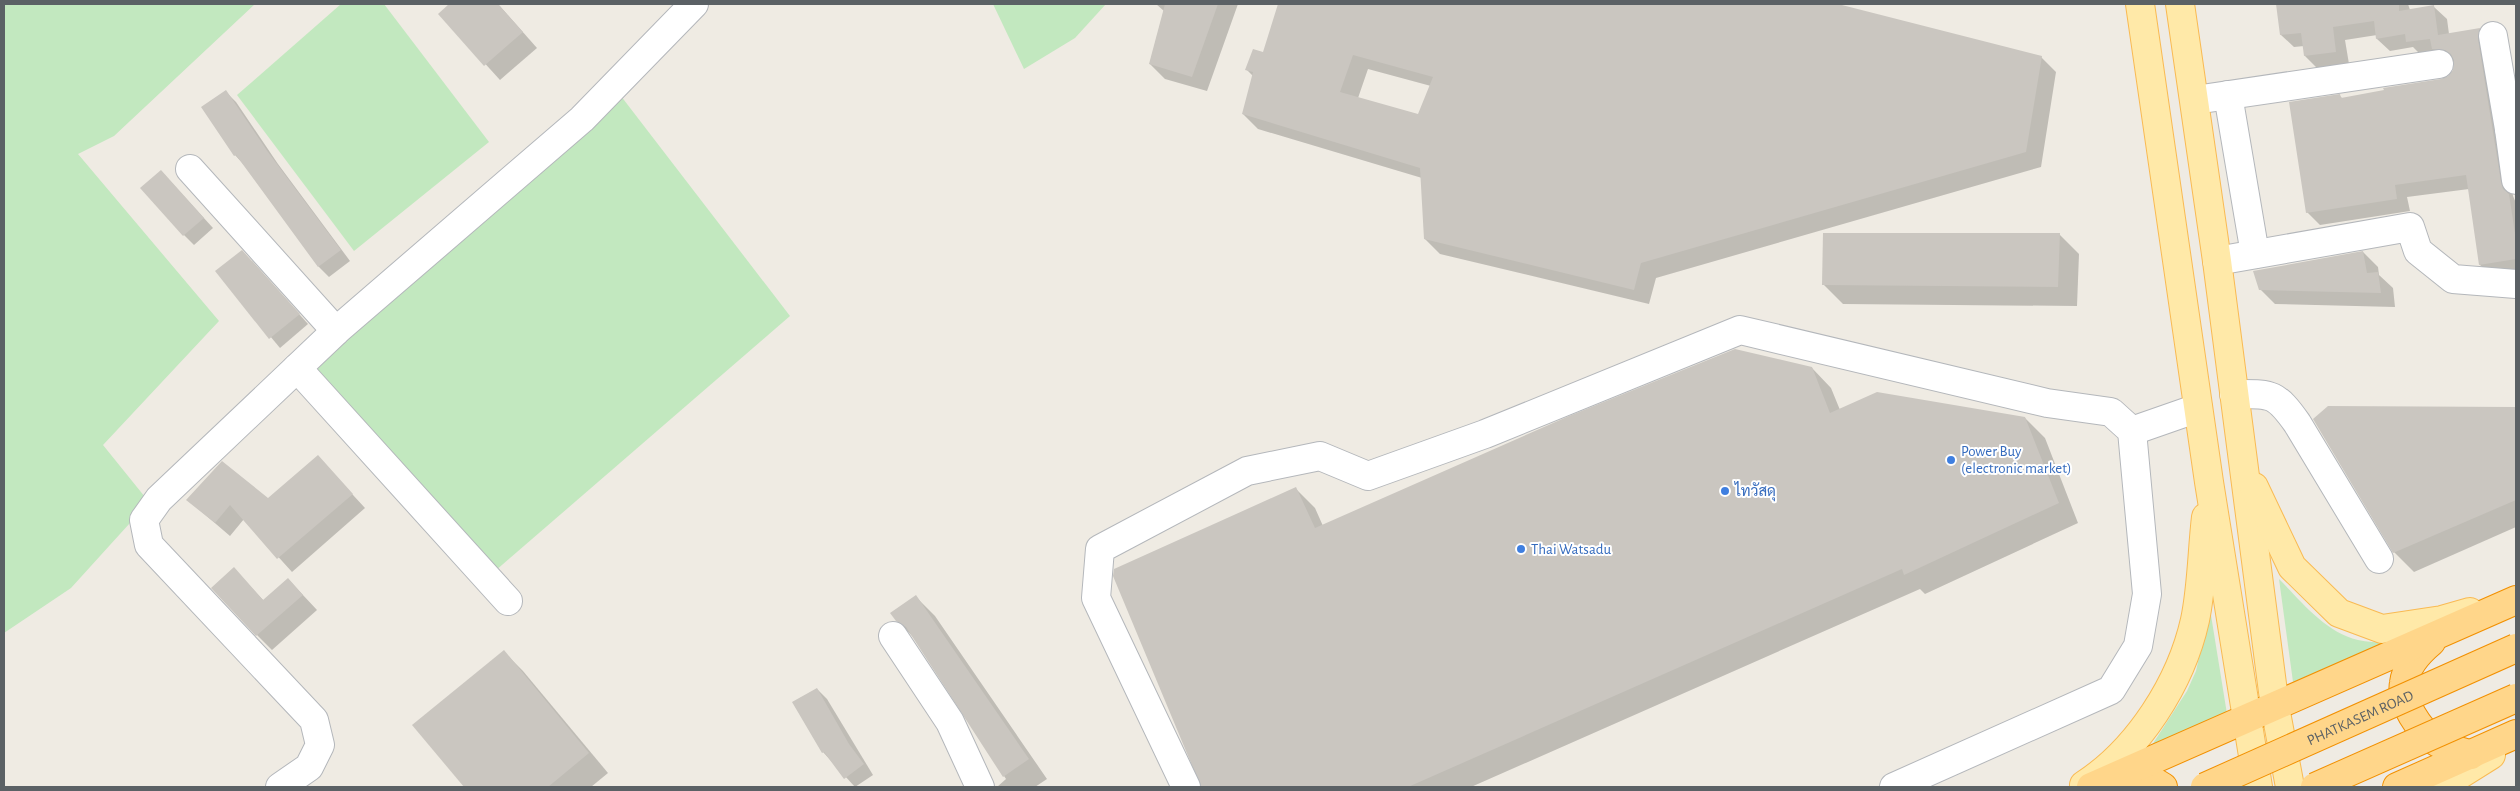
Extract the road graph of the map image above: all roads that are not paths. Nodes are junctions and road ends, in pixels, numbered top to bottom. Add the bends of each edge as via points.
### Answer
1 (694, 4) edge
2 (2140, 4) edge
3 (2180, 4) edge
4 (2494, 36) dead end
5 (2439, 64) dead end
6 (2228, 96) junction
7 (2195, 100) junction
8 (2512, 127) edge
9 (190, 169) dead end
10 (2516, 180) edge
11 (2255, 254) junction
12 (2217, 261) junction
13 (2516, 284) edge
14 (336, 332) junction
15 (297, 368) junction
16 (2234, 394) junction
17 (2198, 408) junction
18 (2132, 431) junction
19 (2244, 465) junction
20 (2209, 482) junction
21 (2379, 559) dead end
22 (2516, 599) edge
23 (508, 601) dead end
24 (893, 636) dead end
25 (2436, 637) junction
26 (2516, 648) edge
27 (2516, 698) edge
28 (2275, 707) junction
29 (2247, 720) junction
30 (2516, 734) edge
31 (2516, 741) edge
32 (2471, 755) junction
33 (2123, 774) junction
34 (280, 787) edge
35 (980, 787) edge
36 (1186, 787) edge
37 (1894, 787) edge
38 (2080, 787) edge
39 (2091, 787) edge
40 (2163, 787) edge
41 (2205, 787) edge
42 (2258, 787) edge
43 (2290, 787) edge
44 (2314, 787) edge
45 (2396, 787) edge
46 (2440, 787) edge

1 - 14 street via 582,119
2 - 17 main road
3 - 7 main road
4 - 8 street
5 - 6 street
6 - 7 street
6 - 11 street
7 - 12 main road
8 - 10 street
9 - 14 street
11 - 12 street
11 - 13 street via 2410,227 2418,251 2453,280
12 - 16 main road
14 - 15 street
15 - 23 street
15 - 34 street via 159,498 144,520 149,545 314,720 320,746 309,767
16 - 19 main road
16 - 21 street via 2266,394 2282,403 2298,423
17 - 18 street
17 - 20 main road
18 - 36 street via 2111,412 2047,403 1740,330 1485,434 1368,476 1320,456 1246,471 1100,549 1096,598
18 - 37 street via 2147,594 2138,646 2111,690
19 - 22 main road via 2292,567 2339,613 2382,629 2442,620
19 - 28 main road
20 - 29 main road
20 - 38 main road via 2195,620 2175,678 2141,731 2105,771
22 - 25 highway
24 - 35 street via 945,714
25 - 28 highway
25 - 32 highway via 2408,668 2403,684 2408,706 2423,732 2437,742
26 - 41 highway, PHATKASEM ROAD, bridge
27 - 44 highway, bridge
28 - 29 highway
28 - 43 main road
29 - 33 highway
29 - 42 main road
30 - 32 highway
31 - 46 main road
32 - 45 highway
33 - 39 highway
33 - 40 highway via 2145,776

